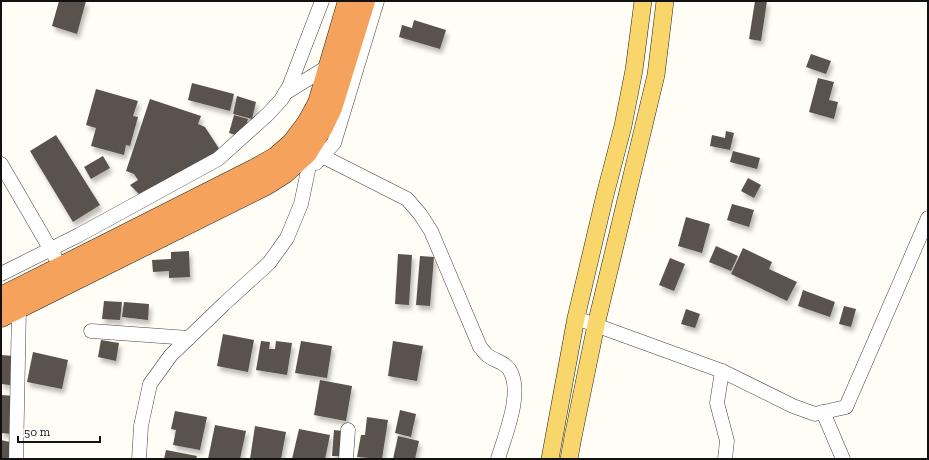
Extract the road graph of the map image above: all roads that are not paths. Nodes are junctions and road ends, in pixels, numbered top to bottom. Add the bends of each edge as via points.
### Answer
1 (322, 1) edge
2 (348, 1) edge
3 (365, 1) edge
4 (378, 1) edge
5 (643, 1) edge
6 (665, 1) edge
7 (329, 66) junction
8 (285, 94) junction
9 (307, 123) junction
10 (318, 149) junction
11 (1, 164) edge
12 (928, 218) edge
13 (51, 249) junction
14 (61, 267) junction
15 (1, 274) edge
16 (1, 297) edge
17 (19, 308) junction
18 (1, 317) edge
19 (576, 318) junction
20 (596, 325) junction
21 (90, 331) dead end
22 (189, 338) junction
23 (722, 372) junction
24 (823, 412) junction
25 (348, 430) dead end
26 (16, 459) edge
27 (140, 459) edge
28 (346, 459) edge
29 (498, 459) edge
30 (550, 459) edge
31 (569, 459) edge
32 (725, 459) edge
33 (843, 459) edge

1 - 8 street
2 - 7 highway
3 - 10 highway
4 - 10 street via 334,143
5 - 19 main road via 634,70 623,126
6 - 20 main road via 656,75
7 - 8 street
7 - 9 highway via 318,103
8 - 13 street via 268,114 218,159
9 - 10 street
9 - 14 highway via 292,143 276,157
10 - 17 highway via 306,153 285,173 266,185
10 - 22 street via 308,172 301,204 287,238 269,264
10 - 29 street via 407,199 431,231 480,347 486,355 504,364 513,378 513,406
11 - 13 street
12 - 24 street via 846,407
13 - 14 street
13 - 15 street
14 - 16 highway
17 - 18 highway
17 - 26 street
19 - 20 street
19 - 30 main road
20 - 23 street
20 - 31 main road
21 - 22 street
22 - 27 street via 171,355 150,384 142,426
23 - 24 street via 793,406 815,414
23 - 32 street via 717,403 727,441
24 - 33 street
25 - 28 street

